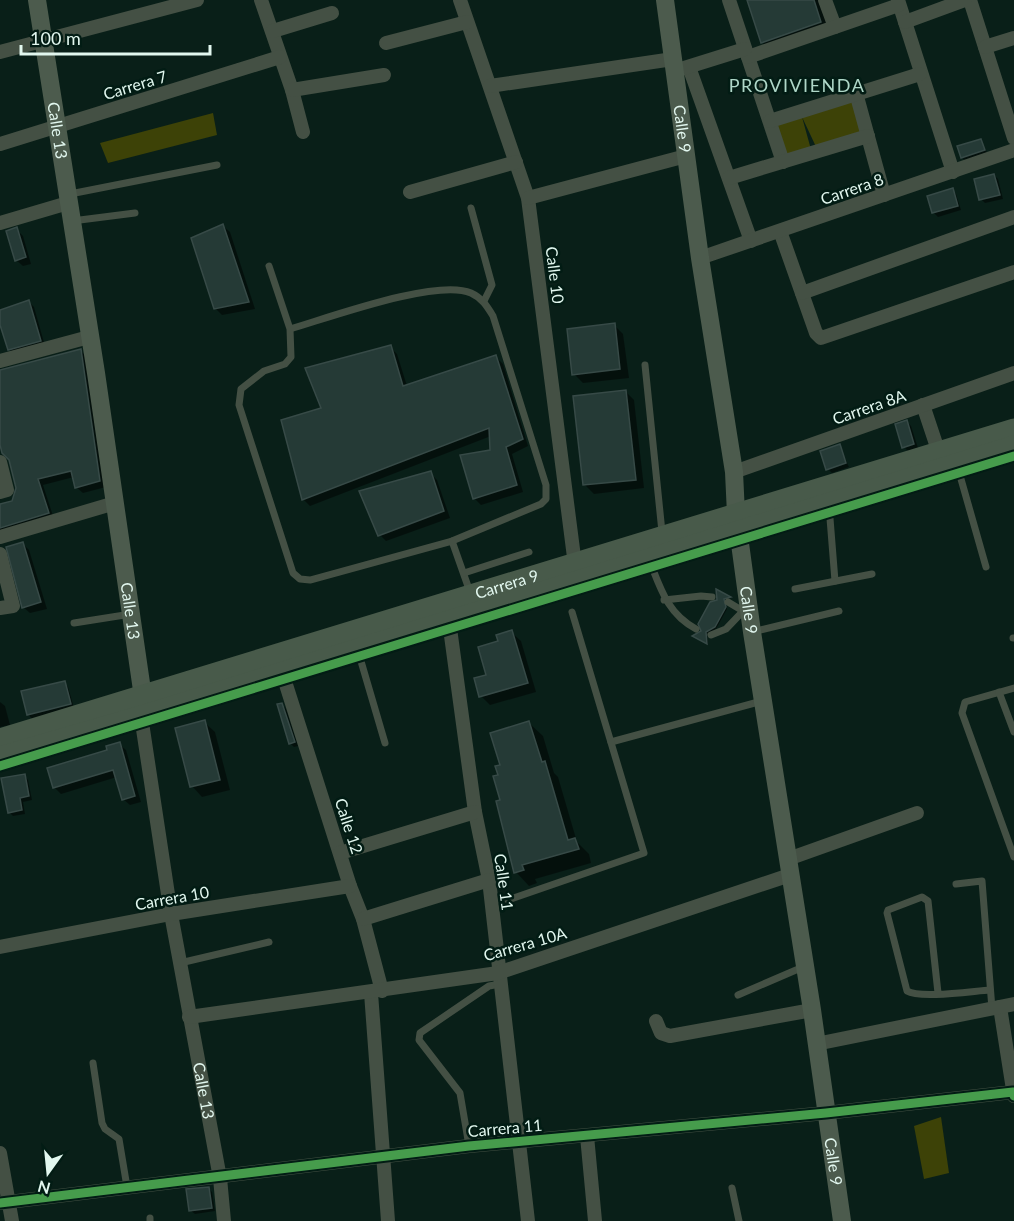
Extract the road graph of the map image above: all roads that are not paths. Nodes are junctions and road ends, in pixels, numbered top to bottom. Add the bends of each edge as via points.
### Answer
1 (37, 0) edge
2 (196, 0) edge
3 (261, 0) edge
4 (460, 0) edge
5 (665, 0) edge
6 (729, 0) edge
7 (825, 0) edge
8 (965, 0) edge
9 (970, 0) edge
10 (898, 2) edge
11 (332, 13) dead end
12 (467, 22) junction
13 (905, 22) junction
14 (835, 27) junction
15 (273, 31) junction
16 (1014, 39) edge
17 (43, 40) junction
18 (386, 43) dead end
19 (985, 47) junction
20 (0, 52) edge
21 (746, 53) junction
22 (280, 57) junction
23 (679, 65) junction
24 (920, 74) junction
25 (384, 75) dead end
26 (490, 86) junction
27 (292, 90) junction
28 (856, 93) junction
29 (770, 121) junction
30 (57, 127) junction
31 (303, 132) dead end
32 (867, 136) junction
33 (1014, 138) edge
34 (0, 144) edge
35 (1014, 150) edge
36 (686, 156) junction
37 (516, 162) junction
38 (783, 162) junction
39 (217, 165) dead end
40 (953, 172) junction
41 (729, 178) junction
42 (410, 192) dead end
43 (884, 195) junction
44 (528, 198) junction
45 (69, 206) junction
46 (471, 208) dead end
47 (135, 213) dead end
48 (1014, 217) edge
49 (0, 223) edge
50 (780, 231) junction
51 (751, 241) junction
52 (700, 258) junction
53 (269, 266) dead end
54 (1014, 272) edge
55 (802, 293) junction
56 (484, 301) junction
57 (291, 328) junction
58 (88, 337) junction
59 (0, 361) edge
60 (645, 365) dead end
61 (1014, 373) edge
62 (923, 405) junction
63 (1014, 429) edge
64 (1014, 446) edge
65 (947, 458) junction
66 (0, 462) edge
67 (734, 472) junction
68 (0, 492) edge
69 (115, 503) junction
70 (829, 503) junction
71 (737, 522) junction
72 (0, 537) edge
73 (663, 538) junction
74 (452, 541) junction
75 (529, 552) dead end
76 (0, 554) edge
77 (648, 558) junction
78 (575, 565) junction
79 (986, 567) dead end
80 (464, 573) junction
81 (872, 574) dead end
82 (835, 581) junction
83 (795, 589) dead end
84 (471, 597) junction
85 (712, 597) dead end
86 (664, 600) junction
87 (728, 602) dead end
88 (0, 608) edge
89 (746, 608) junction
90 (839, 611) dead end
91 (572, 612) dead end
92 (131, 614) junction
93 (449, 621) junction
94 (74, 623) dead end
95 (696, 630) dead end
96 (752, 632) junction
97 (711, 635) dead end
98 (357, 649) junction
99 (282, 672) junction
100 (1014, 688) edge
101 (999, 692) junction
102 (762, 701) junction
103 (142, 706) junction
104 (1014, 732) edge
105 (0, 739) edge
106 (611, 742) junction
107 (385, 743) dead end
108 (0, 758) edge
109 (475, 812) junction
110 (917, 813) dead end
111 (340, 853) junction
112 (1014, 857) edge
113 (789, 867) junction
114 (489, 880) junction
115 (956, 884) dead end
116 (350, 886) junction
117 (508, 900) dead end
118 (171, 914) junction
119 (363, 919) junction
120 (269, 942) dead end
121 (0, 947) edge
122 (180, 963) junction
123 (805, 967) junction
124 (499, 978) junction
125 (990, 990) junction
126 (376, 992) junction
127 (938, 993) junction
128 (738, 995) dead end
129 (1002, 1006) edge
130 (812, 1010) junction
131 (189, 1017) junction
132 (657, 1021) dead end
133 (816, 1044) junction
134 (93, 1063) dead end
135 (1014, 1094) edge
136 (826, 1113) junction
137 (587, 1136) junction
138 (518, 1141) junction
139 (469, 1146) junction
140 (0, 1153) edge
141 (381, 1156) junction
142 (220, 1178) junction
143 (127, 1187) junction
144 (732, 1188) dead end
145 (5, 1202) edge
146 (12, 1221) edge
147 (224, 1221) edge
148 (388, 1221) edge
149 (528, 1221) edge
150 (595, 1221) edge
151 (739, 1221) edge
152 (842, 1221) edge

1 - 17 main road, Calle 13
2 - 17 street
3 - 15 street
4 - 12 street, Calle 10
5 - 23 main road, Calle 9
6 - 21 street
7 - 14 street
8 - 13 street
9 - 19 street
10 - 13 street
10 - 14 street
11 - 15 street
12 - 18 street
12 - 26 street, Calle 10
13 - 24 street
14 - 21 street
15 - 22 street
16 - 19 street
17 - 20 street
17 - 30 main road, Calle 13
19 - 33 street
21 - 23 street
21 - 29 street
22 - 27 street
22 - 30 street, Carrera 7
23 - 26 street
23 - 36 main road, Calle 9
23 - 41 street
24 - 28 street
24 - 40 street
25 - 27 street
26 - 37 street, Calle 10
27 - 31 street
28 - 29 street
28 - 32 street
29 - 38 street
30 - 34 street, Carrera 7
30 - 45 main road, Calle 13
32 - 38 street
32 - 43 street
35 - 40 street, Carrera 8
36 - 44 street
36 - 52 main road, Calle 9
37 - 42 street
37 - 44 street, Calle 10
38 - 41 street
39 - 45 lane
40 - 43 street, Carrera 8
41 - 51 street
43 - 50 street, Carrera 8
44 - 78 street, Calle 10
45 - 47 lane
45 - 49 street
45 - 58 main road, Calle 13
46 - 56 lane via 492,285
48 - 55 street
50 - 51 street, Carrera 8
50 - 55 street
51 - 52 street, Carrera 8
52 - 67 main road, Calle 9
53 - 57 lane
54 - 55 street via 821,338
56 - 57 lane via 469,292 446,289 400,297
56 - 74 lane via 493,316 546,485 546,499
57 - 74 lane via 291,357 241,389 239,405 293,573 310,580
58 - 59 street
58 - 69 main road, Calle 13
60 - 73 lane
61 - 62 street, Carrera 8A
62 - 65 street
62 - 67 street, Carrera 8A
63 - 65 main road, Carrera 9
64 - 65 main road, Carrera 9
65 - 70 main road, Carrera 9
65 - 71 main road, Carrera 9
65 - 79 lane
66 - 68 street via 7,490
67 - 71 main road, Calle 9
69 - 72 street
69 - 92 main road, Calle 13
70 - 71 main road, Carrera 9
70 - 82 lane
71 - 73 main road, Carrera 9
71 - 77 main road, Carrera 9
71 - 89 main road, Calle 9
73 - 78 main road, Carrera 9
74 - 80 lane
75 - 80 lane
76 - 88 street via 13,606
77 - 86 lane
77 - 93 main road, Carrera 9
78 - 84 main road, Carrera 9
80 - 84 lane
81 - 82 lane
82 - 83 lane
84 - 103 main road, Carrera 9
85 - 86 lane
86 - 95 lane via 677,618
87 - 89 lane
89 - 96 main road, Calle 9
89 - 97 lane via 726,629
90 - 96 lane
91 - 106 lane
92 - 94 lane
92 - 103 main road, Calle 13
93 - 98 main road, Carrera 9
93 - 109 street, Calle 11
96 - 102 main road, Calle 9
98 - 99 main road, Carrera 9
98 - 107 lane
99 - 103 main road, Carrera 9
99 - 111 street, Calle 12
100 - 101 lane
101 - 104 lane
101 - 112 lane via 965,702 962,713
102 - 106 lane
102 - 113 main road, Calle 9
103 - 105 main road, Carrera 9
103 - 108 main road, Carrera 9
103 - 118 street, Calle 13
106 - 117 lane via 645,853
109 - 111 street
109 - 114 street, Calle 11
110 - 113 street, Carrera 10A
111 - 116 street, Calle 12
113 - 123 main road, Calle 9
113 - 124 street, Carrera 10A
114 - 119 street
114 - 124 street, Calle 11
115 - 125 lane via 982,881
116 - 118 street, Carrera 10
116 - 119 street, Calle 12
118 - 121 street, Carrera 10
118 - 122 street, Calle 13
119 - 126 street, Calle 12
120 - 122 lane
122 - 131 street, Calle 13
123 - 128 lane
123 - 130 main road, Calle 9
124 - 126 street, Carrera 10A
124 - 138 street, Calle 11
124 - 139 lane via 420,1033 419,1040 460,1093
125 - 127 lane
125 - 129 lane
126 - 131 street, Carrera 10A
126 - 141 street, Calle 12
127 - 127 lane via 907,991 887,917 888,910 922,897 928,901
129 - 133 street
129 - 135 street
130 - 132 street via 670,1036 661,1033
130 - 133 main road, Calle 9
131 - 142 street, Calle 13
133 - 136 main road, Calle 9
134 - 143 lane via 102,1122 119,1139
135 - 136 street, Carrera 11
136 - 137 street, Carrera 11
136 - 152 main road, Calle 9
137 - 138 street, Carrera 11
137 - 150 street
138 - 139 street, Carrera 11
138 - 149 street, Calle 11
139 - 141 street, Carrera 11
140 - 145 street
141 - 142 street, Carrera 11
141 - 148 street, Calle 12
142 - 143 street, Carrera 11
142 - 147 street, Calle 13
143 - 145 street, Carrera 11
144 - 151 lane
145 - 146 street

